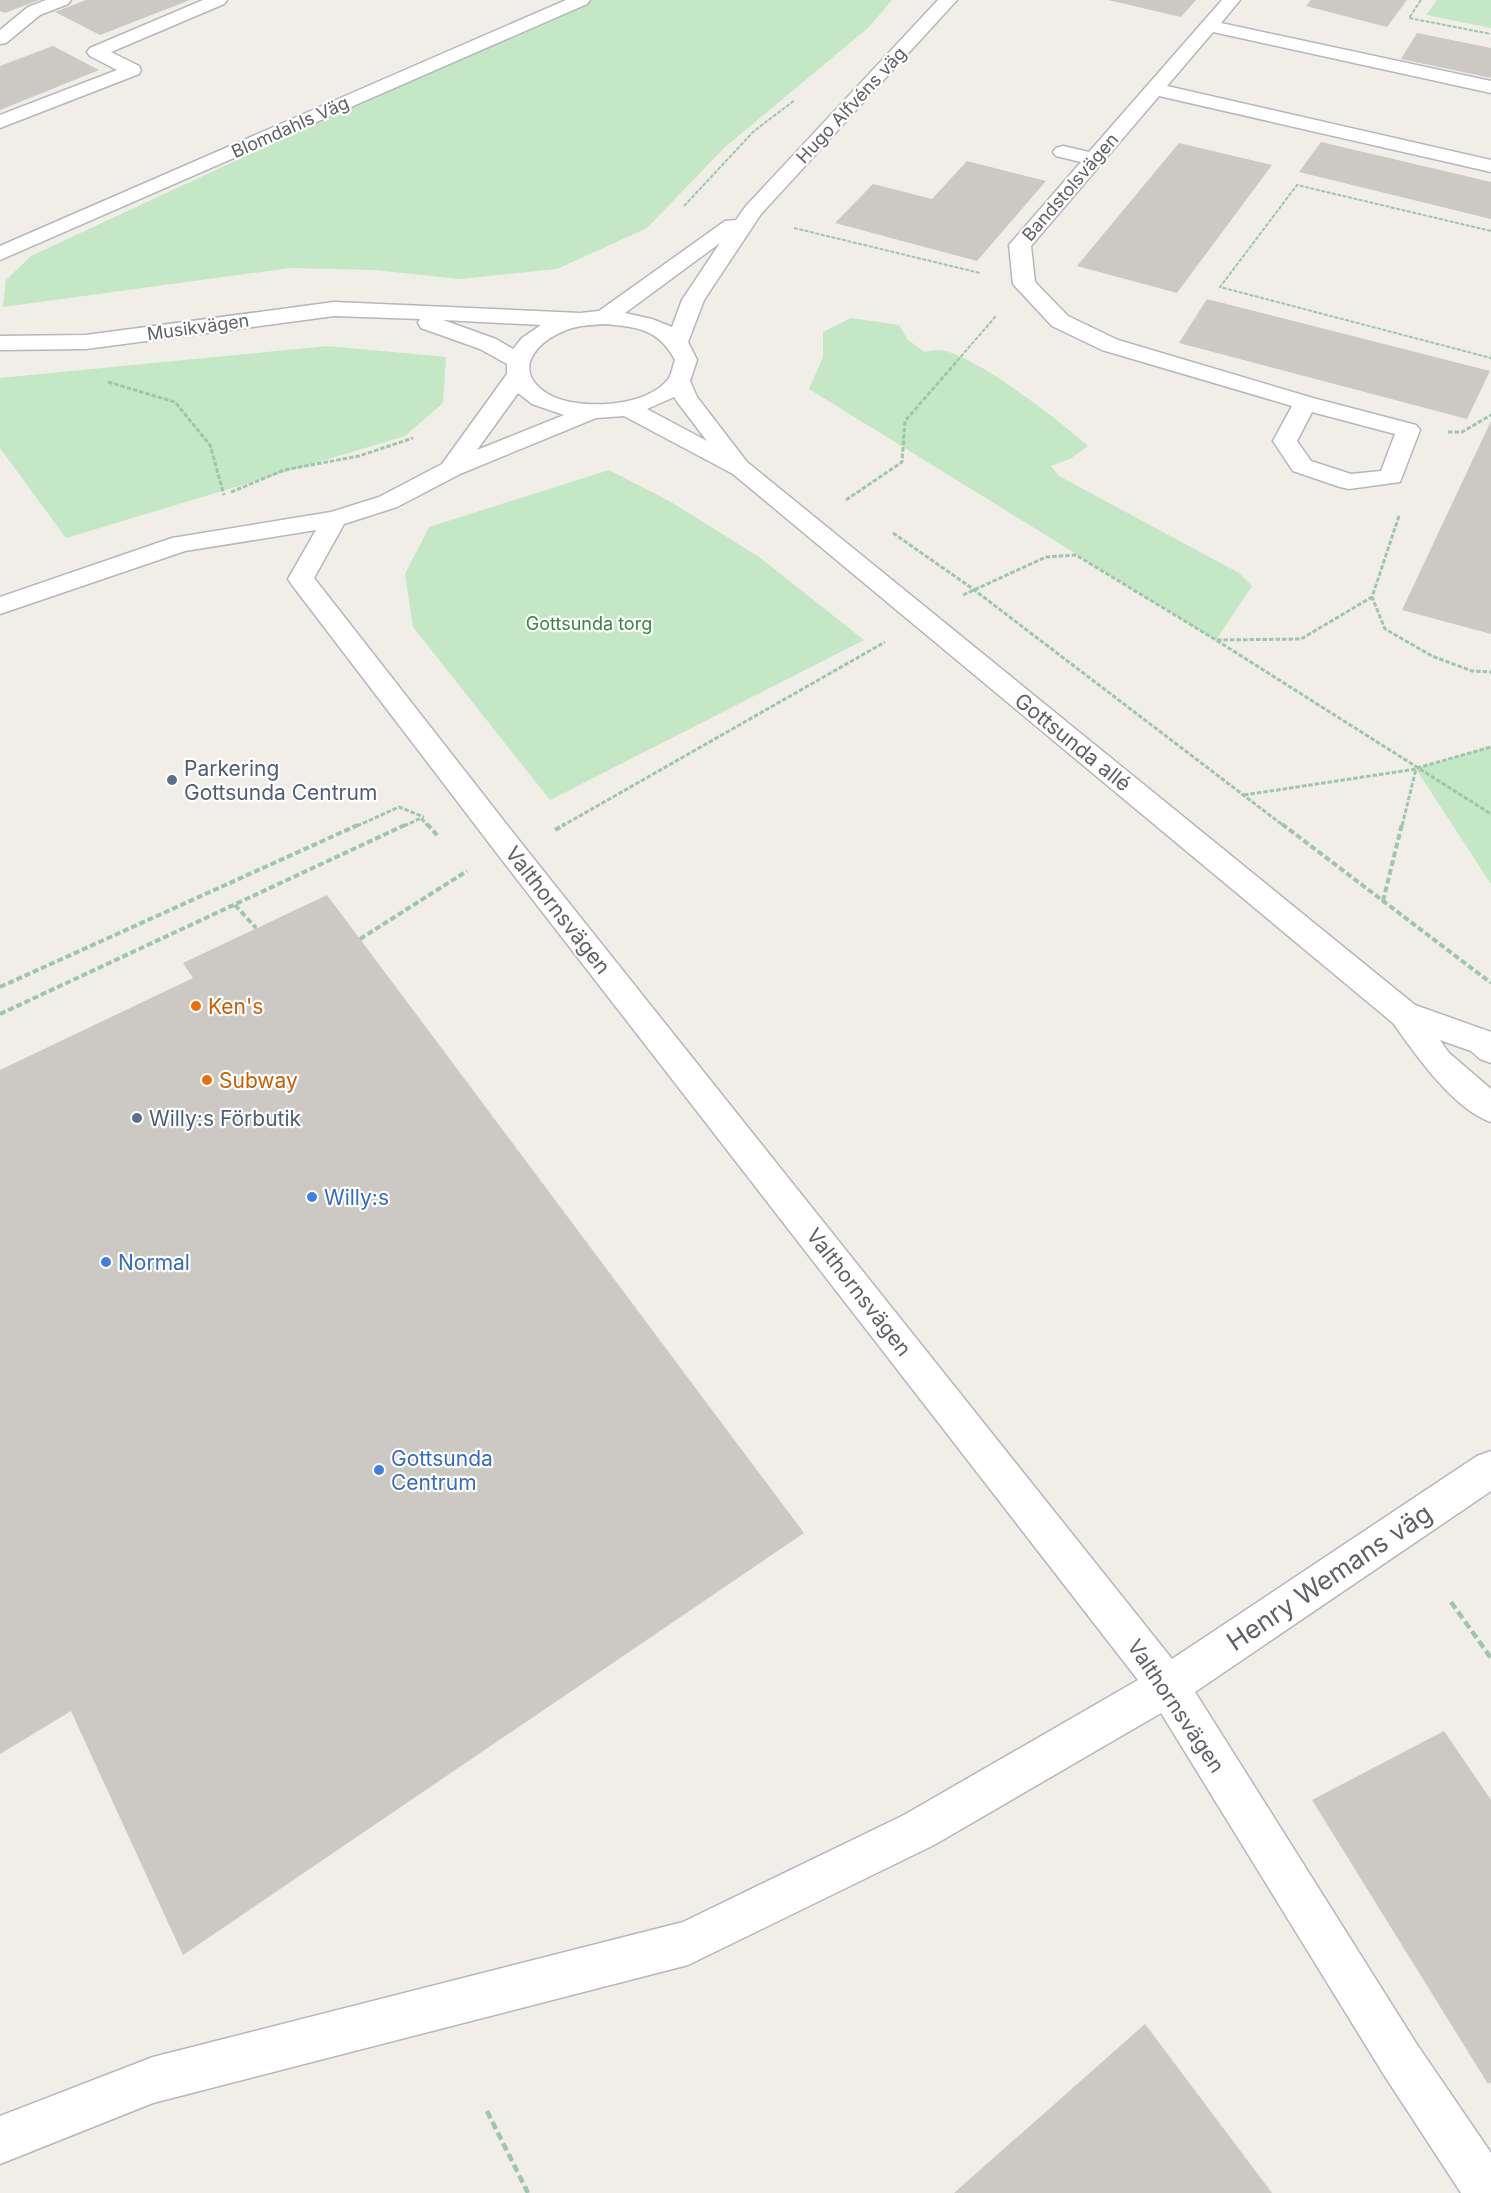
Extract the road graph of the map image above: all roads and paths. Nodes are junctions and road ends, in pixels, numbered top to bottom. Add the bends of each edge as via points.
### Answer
1 (62, 0) edge
2 (218, 0) edge
3 (579, 0) edge
4 (948, 0) edge
5 (1230, 0) edge
6 (1421, 0) edge
7 (1207, 20) junction
8 (1491, 34) edge
9 (0, 39) edge
10 (1150, 84) junction
11 (1491, 87) edge
12 (0, 123) edge
13 (1063, 152) dead end
14 (1094, 159) junction
15 (1491, 166) edge
16 (753, 210) junction
17 (793, 222) dead end
18 (1491, 231) edge
19 (0, 255) edge
20 (1024, 284) junction
21 (397, 311) junction
22 (605, 318) junction
23 (580, 320) junction
24 (676, 341) junction
25 (0, 343) edge
26 (1491, 358) edge
27 (518, 368) junction
28 (679, 381) junction
29 (107, 382) dead end
30 (1305, 403) junction
31 (627, 408) junction
32 (593, 411) junction
33 (473, 437) junction
34 (451, 469) junction
35 (742, 469) junction
36 (1391, 477) junction
37 (846, 500) dead end
38 (334, 519) junction
39 (885, 528) dead end
40 (973, 589) junction
41 (1371, 597) junction
42 (0, 606) edge
43 (926, 622) junction
44 (1216, 640) junction
45 (1491, 672) edge
46 (1491, 747) edge
47 (1416, 769) junction
48 (1243, 795) junction
49 (1491, 814) edge
50 (430, 819) dead end
51 (446, 844) dead end
52 (512, 852) junction
53 (470, 869) dead end
54 (1383, 901) junction
55 (235, 905) junction
56 (256, 928) dead end
57 (360, 939) dead end
58 (1491, 983) edge
59 (0, 987) edge
60 (0, 1014) edge
61 (1404, 1014) junction
62 (1491, 1050) edge
63 (1491, 1109) edge
64 (1491, 1469) edge
65 (1451, 1602) dead end
66 (1491, 1658) edge
67 (1168, 1686) junction
68 (487, 2111) dead end
69 (0, 2140) edge
70 (528, 2193) edge
71 (1489, 2193) edge

1 - 9 street via 34,11
2 - 12 street via 96,52 132,70
3 - 19 street, Blomdahls Väg
4 - 16 street, Hugo Alfvéns väg
5 - 7 street, Bandstolsvägen
6 - 8 path via 1409,18
7 - 10 street, Bandstolsvägen
7 - 11 street
10 - 14 street, Bandstolsvägen via 1117,118
10 - 15 street
13 - 14 street
14 - 20 street, Bandstolsvägen via 1020,245
16 - 22 street, Hugo Alfvéns väg
16 - 24 street, Hugo Alfvéns väg via 693,300
17 - 20 path via 789,227
18 - 26 path via 1297,185 1220,287
20 - 30 street via 1060,321 1110,345
20 - 37 path via 905,421 902,462
21 - 23 street, Musikvägen
21 - 25 street, Musikvägen via 334,309 86,342
21 - 27 street, Musikvägen via 488,344
22 - 23 street
22 - 24 street via 653,326
23 - 27 street via 536,336 524,348
24 - 28 street via 686,360
27 - 32 street via 526,387 540,398 560,406
27 - 33 street
28 - 31 street via 657,398
28 - 35 street, Gottsunda allé via 686,398
29 - 33 path via 175,402 210,445 224,495 284,470 359,456 451,426
30 - 36 street via 1408,430
30 - 36 street via 1285,441 1302,466 1349,482
31 - 32 street
31 - 35 street, Gottsunda allé
32 - 34 street
33 - 34 street
34 - 38 street via 388,502
35 - 43 street, Gottsunda allé
36 - 41 path via 1401,512
38 - 42 street via 181,544
38 - 52 street, Valthornsvägen via 301,579
39 - 40 path
40 - 43 path
40 - 44 path via 1046,557 1076,555
40 - 48 path
41 - 44 path via 1300,639
41 - 45 path via 1385,629 1432,656 1472,671
43 - 52 path
43 - 61 street, Gottsunda allé
44 - 47 path
46 - 47 path
47 - 48 path
47 - 49 path
47 - 54 path
48 - 54 path
50 - 59 path via 399,807
51 - 55 path via 421,818
52 - 67 street, Valthornsvägen
53 - 57 path
54 - 58 path
55 - 56 path
55 - 60 path
61 - 62 street, Gottsunda allé via 1482,1042
61 - 63 street, Gottsunda allé via 1438,1062
64 - 67 street, Henry Wemans väg
65 - 66 path
67 - 69 street, Henry Wemans väg via 920,1830 688,1943 153,2080
67 - 71 street, Valthornsvägen via 1400,2059
68 - 70 path

